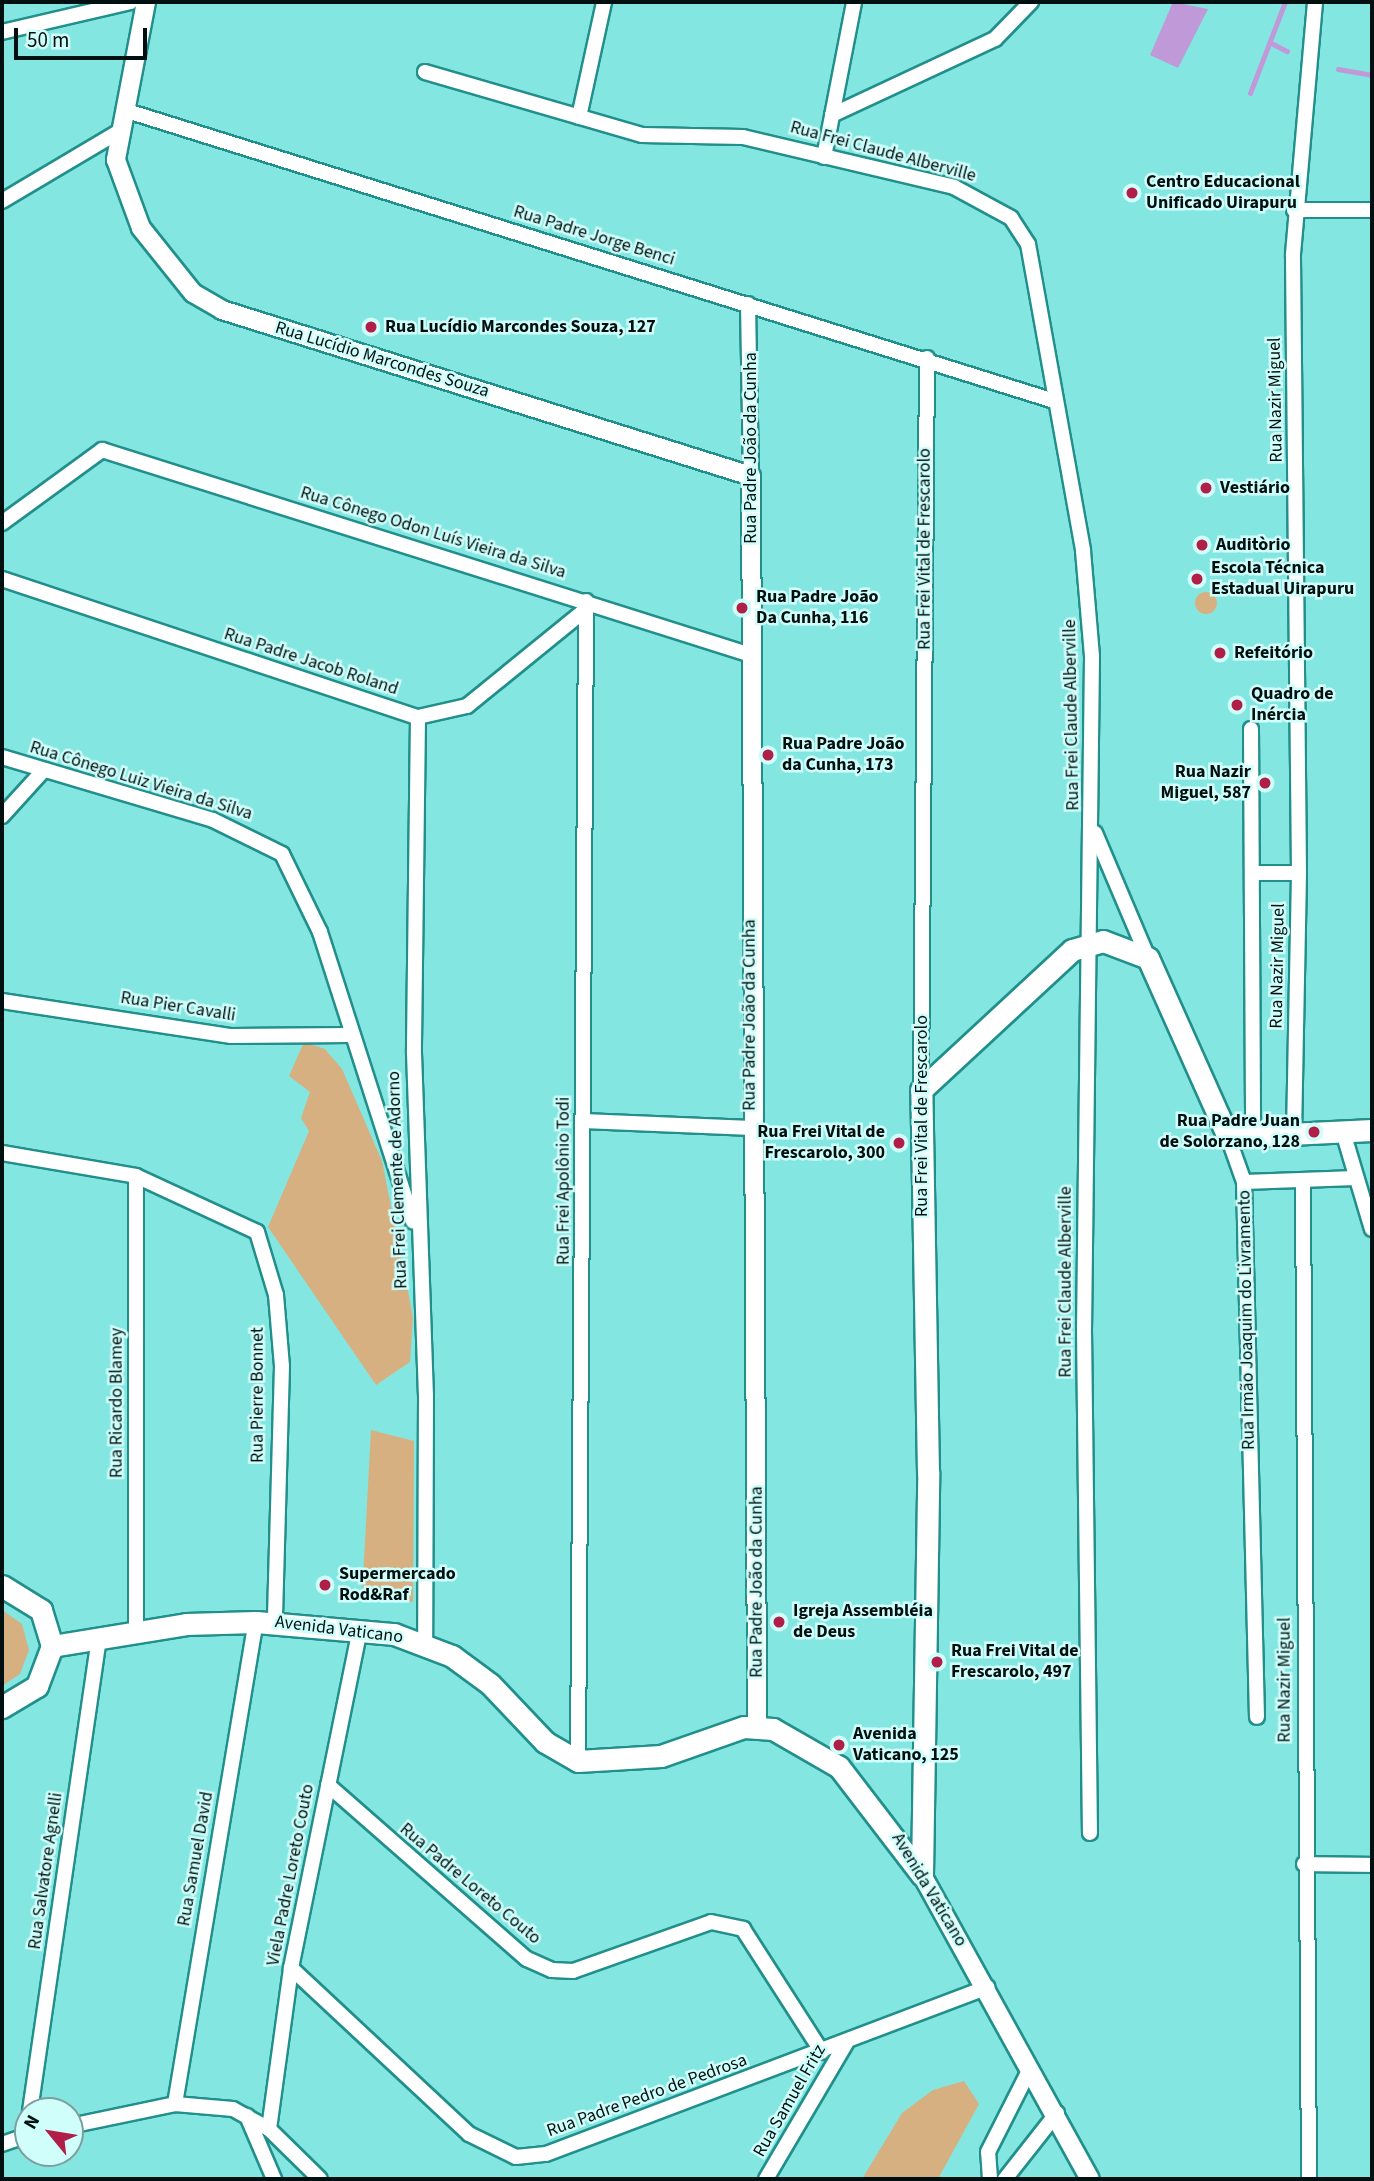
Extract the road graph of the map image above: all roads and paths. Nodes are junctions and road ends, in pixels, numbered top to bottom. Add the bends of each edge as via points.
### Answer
1 (131, 2) edge
2 (146, 2) edge
3 (604, 2) edge
4 (854, 2) edge
5 (1031, 2) edge
6 (1315, 2) edge
7 (2, 32) edge
8 (425, 72) dead end
9 (124, 110) junction
10 (832, 115) junction
11 (579, 117) junction
12 (118, 132) junction
13 (824, 157) junction
14 (2, 201) edge
15 (1294, 210) junction
16 (1372, 210) edge
17 (748, 304) junction
18 (927, 358) junction
19 (1052, 400) junction
20 (751, 476) junction
21 (2, 523) edge
22 (2, 579) edge
23 (585, 606) junction
24 (751, 655) junction
25 (418, 717) junction
26 (1251, 729) dead end
27 (2, 757) edge
28 (43, 771) junction
29 (2, 816) edge
30 (1093, 828) junction
31 (1252, 873) junction
32 (1298, 873) junction
33 (1087, 943) junction
34 (1148, 958) junction
35 (2, 1001) edge
36 (350, 1035) junction
37 (921, 1090) junction
38 (584, 1121) junction
39 (751, 1128) junction
40 (1372, 1130) edge
41 (1343, 1132) junction
42 (1294, 1134) junction
43 (1253, 1136) junction
44 (1228, 1137) junction
45 (2, 1153) edge
46 (136, 1176) junction
47 (1356, 1178) junction
48 (1303, 1180) junction
49 (1244, 1182) junction
50 (1372, 1229) edge
51 (417, 1232) junction
52 (2, 1586) edge
53 (265, 1622) junction
54 (360, 1630) junction
55 (136, 1631) junction
56 (99, 1637) junction
57 (425, 1642) junction
58 (52, 1646) junction
59 (2, 1707) edge
60 (1257, 1717) dead end
61 (757, 1726) junction
62 (578, 1761) junction
63 (328, 1785) junction
64 (1090, 1833) dead end
65 (1304, 1864) junction
66 (1372, 1865) edge
67 (922, 1875) junction
68 (291, 1968) junction
69 (987, 1987) junction
70 (846, 2043) junction
71 (822, 2052) junction
72 (1030, 2069) junction
73 (32, 2097) edge
74 (175, 2104) junction
75 (1057, 2113) junction
76 (247, 2115) junction
77 (84, 2123) edge
78 (269, 2129) junction
79 (274, 2179) edge
80 (320, 2179) edge
81 (766, 2179) edge
82 (990, 2179) edge
83 (1006, 2179) edge
84 (1090, 2179) edge
85 (1309, 2179) edge

1 - 7 street
2 - 9 street, Rua Lucídio Marcondes Souza
3 - 11 street
4 - 10 street
5 - 10 street via 1015,25 995,39
6 - 15 street, Rua Nazir Miguel via 1313,73
8 - 11 street, Rua Frei Claude Alberville
9 - 12 street, Rua Lucídio Marcondes Souza
9 - 17 street, Rua Padre Jorge Benci
10 - 13 street
11 - 13 street, Rua Frei Claude Alberville via 642,135 743,137
12 - 14 street
12 - 20 street, Rua Lucídio Marcondes Souza via 121,180 141,228 193,293 222,310
13 - 19 street, Rua Frei Claude Alberville via 954,187 1011,218 1028,244 1037,278
15 - 16 street
15 - 32 street, Rua Nazir Miguel
17 - 18 street, Rua Padre Jorge Benci
17 - 20 street, Rua Padre João da Cunha
18 - 19 street, Rua Padre Jorge Benci
18 - 37 street, Rua Frei Vital de Frescarolo
19 - 30 street, Rua Frei Claude Alberville via 1089,604
20 - 24 street, Rua Padre João da Cunha
21 - 23 street, Rua Cônego Odon Luís Vieira da Silva via 102,450
22 - 25 street, Rua Padre Jacob Roland
23 - 24 street, Rua Cônego Odon Luís Vieira da Silva
23 - 25 street via 467,706
23 - 38 street, Rua Frei Apolônio Todi
24 - 39 street, Rua Padre João da Cunha
25 - 51 street, Rua Frei Clemente de Adorno
26 - 31 street, Rua Nazir Miguel
27 - 28 street, Rua Cônego Luiz Vieira da Silva
28 - 29 street
28 - 36 street, Rua Cônego Luiz Vieira da Silva via 213,820 282,854 320,932
30 - 33 street, Rua Frei Claude Alberville
30 - 34 street, Rua Irmão Joaquim do Livramento
31 - 32 street
31 - 43 street, Rua Nazir Miguel
32 - 42 street, Rua Nazir Miguel
33 - 34 main road via 1119,944
33 - 37 main road
33 - 64 street, Rua Frei Claude Alberville
34 - 44 main road, Rua Irmão Joaquim do Livramento
35 - 36 street, Rua Pier Cavalli via 231,1036
36 - 51 street, Rua Cônego Luiz Vieira da Silva
37 - 67 main road, Rua Frei Vital de Frescarolo via 928,1472
38 - 39 street
38 - 62 street, Rua Frei Apolônio Todi
39 - 61 street, Rua Padre João da Cunha
40 - 41 main road
41 - 42 main road
41 - 47 street
42 - 43 main road
43 - 44 main road
44 - 49 street, Rua Irmão Joaquim do Livramento
45 - 46 street, Rua Pierre Bonnet
46 - 53 street, Rua Pierre Bonnet via 242,1221 268,1253 282,1366
46 - 55 street, Rua Ricardo Blamey
47 - 48 street
47 - 50 street
48 - 49 street
48 - 65 street, Rua Nazir Miguel
49 - 60 street, Rua Irmão Joaquim do Livramento
51 - 57 street, Rua Frei Clemente de Adorno via 426,1396
52 - 58 main road via 41,1610
53 - 54 main road, Avenida Vaticano
53 - 55 main road, Avenida Vaticano
53 - 74 street, Rua Samuel David
54 - 57 main road, Avenida Vaticano
54 - 63 street, Viela Padre Loreto Couto
55 - 56 main road, Avenida Vaticano
56 - 58 main road, Avenida Vaticano
56 - 73 street, Rua Salvatore Agnelli
57 - 62 main road, Avenida Vaticano via 490,1684 545,1742
58 - 59 main road via 37,1686
61 - 62 main road via 661,1756
61 - 67 main road, Avenida Vaticano via 806,1744 839,1767
63 - 68 street, Viela Padre Loreto Couto
63 - 71 street, Rua Padre Loreto Couto via 527,1959 552,1970 573,1971 712,1922 743,1929
65 - 66 street
65 - 85 street, Rua Nazir Miguel
67 - 69 street, Avenida Vaticano
68 - 71 street, Rua Padre Pedro de Pedrosa via 469,2134 516,2157 546,2154
68 - 78 street, Viela Padre Loreto Couto
69 - 70 street, Rua Padre Pedro de Pedrosa
69 - 72 street, Avenida Vaticano
70 - 71 street, Rua Padre Pedro de Pedrosa
70 - 81 street, Rua Samuel Fritz
72 - 75 street, Avenida Vaticano
72 - 82 street via 988,2152
74 - 76 street
74 - 77 street
75 - 83 street
75 - 84 street, Avenida Vaticano
76 - 78 street
76 - 79 street
78 - 80 street

